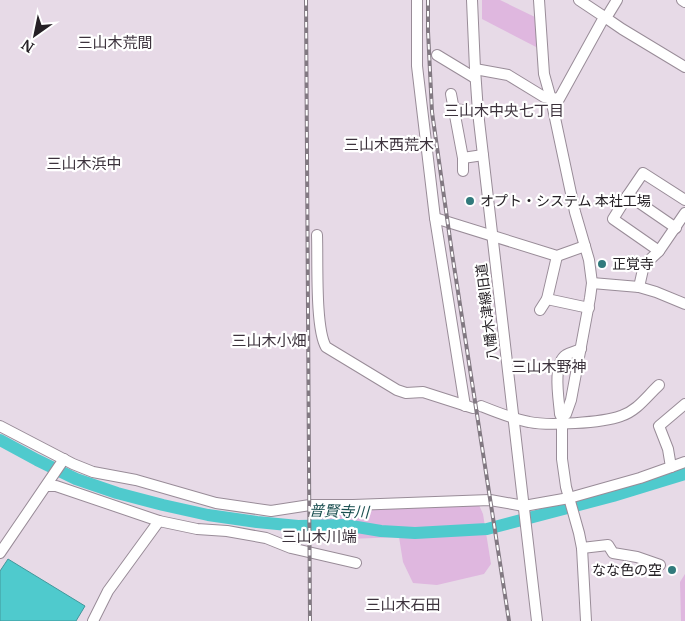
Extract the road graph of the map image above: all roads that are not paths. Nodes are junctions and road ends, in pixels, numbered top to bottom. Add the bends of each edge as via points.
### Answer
1 (417, 0) edge
2 (472, 0) edge
3 (540, 0) edge
4 (579, 0) edge
5 (617, 0) edge
6 (682, 0) edge
7 (685, 2) edge
8 (606, 18) junction
9 (437, 56) dead end
10 (685, 67) edge
11 (475, 73) junction
12 (452, 94) dead end
13 (551, 99) junction
14 (454, 109) junction
15 (478, 112) junction
16 (483, 155) junction
17 (463, 158) junction
18 (463, 171) dead end
19 (628, 195) junction
20 (685, 200) edge
21 (685, 213) edge
22 (436, 218) junction
23 (676, 228) junction
24 (317, 235) dead end
25 (492, 235) junction
26 (584, 246) junction
27 (660, 252) junction
28 (556, 256) junction
29 (592, 283) junction
30 (639, 287) junction
31 (547, 298) junction
32 (685, 304) edge
33 (589, 308) junction
34 (540, 310) dead end
35 (581, 349) junction
36 (659, 385) dead end
37 (685, 404) edge
38 (473, 407) junction
39 (514, 417) junction
40 (562, 420) junction
41 (0, 426) edge
42 (63, 461) junction
43 (685, 462) edge
44 (671, 467) junction
45 (49, 483) junction
46 (570, 499) junction
47 (524, 507) junction
48 (159, 521) junction
49 (582, 548) junction
50 (0, 553) edge
51 (356, 563) dead end
52 (660, 566) dead end
53 (93, 621) edge
54 (537, 621) edge
55 (586, 621) edge

1 - 22 street via 417,66
2 - 11 street, 八幡木津線旧道
3 - 13 street via 544,74
4 - 8 street
5 - 8 street
6 - 7 street
8 - 10 street
8 - 13 street via 559,99
9 - 11 street
11 - 13 street via 508,75
11 - 15 street, 八幡木津線旧道
12 - 14 street
13 - 26 street
14 - 15 street
14 - 17 street
15 - 16 street, 八幡木津線旧道
16 - 17 street
16 - 25 street, 八幡木津線旧道
17 - 18 street
19 - 20 street via 642,173
19 - 23 street
19 - 27 street via 613,219
21 - 23 street
22 - 25 street
22 - 38 street
23 - 27 street
24 - 38 street via 319,317 321,339 326,347 397,390 423,392
25 - 28 street
25 - 39 street, 八幡木津線旧道
26 - 28 street
26 - 29 street
27 - 30 street via 644,265
28 - 31 street
29 - 30 street
29 - 33 street
30 - 32 street
31 - 33 street
31 - 34 street
33 - 35 street
35 - 40 street via 571,400
35 - 40 street via 567,354 558,370
36 - 40 street via 640,405 621,416 598,421
37 - 44 street via 660,426
38 - 39 street
39 - 40 street via 539,424
39 - 47 street, 八幡木津線旧道
40 - 46 street via 562,459
41 - 42 street
42 - 45 street
42 - 47 street via 93,472 136,480 216,503 271,511 310,505 490,500
43 - 44 street
44 - 46 street
45 - 48 street
45 - 50 street
46 - 47 street
46 - 49 street
47 - 54 street, 八幡木津線旧道
48 - 51 street via 266,538 291,548
48 - 53 street via 108,591
49 - 52 street via 608,545 614,553
49 - 55 street

